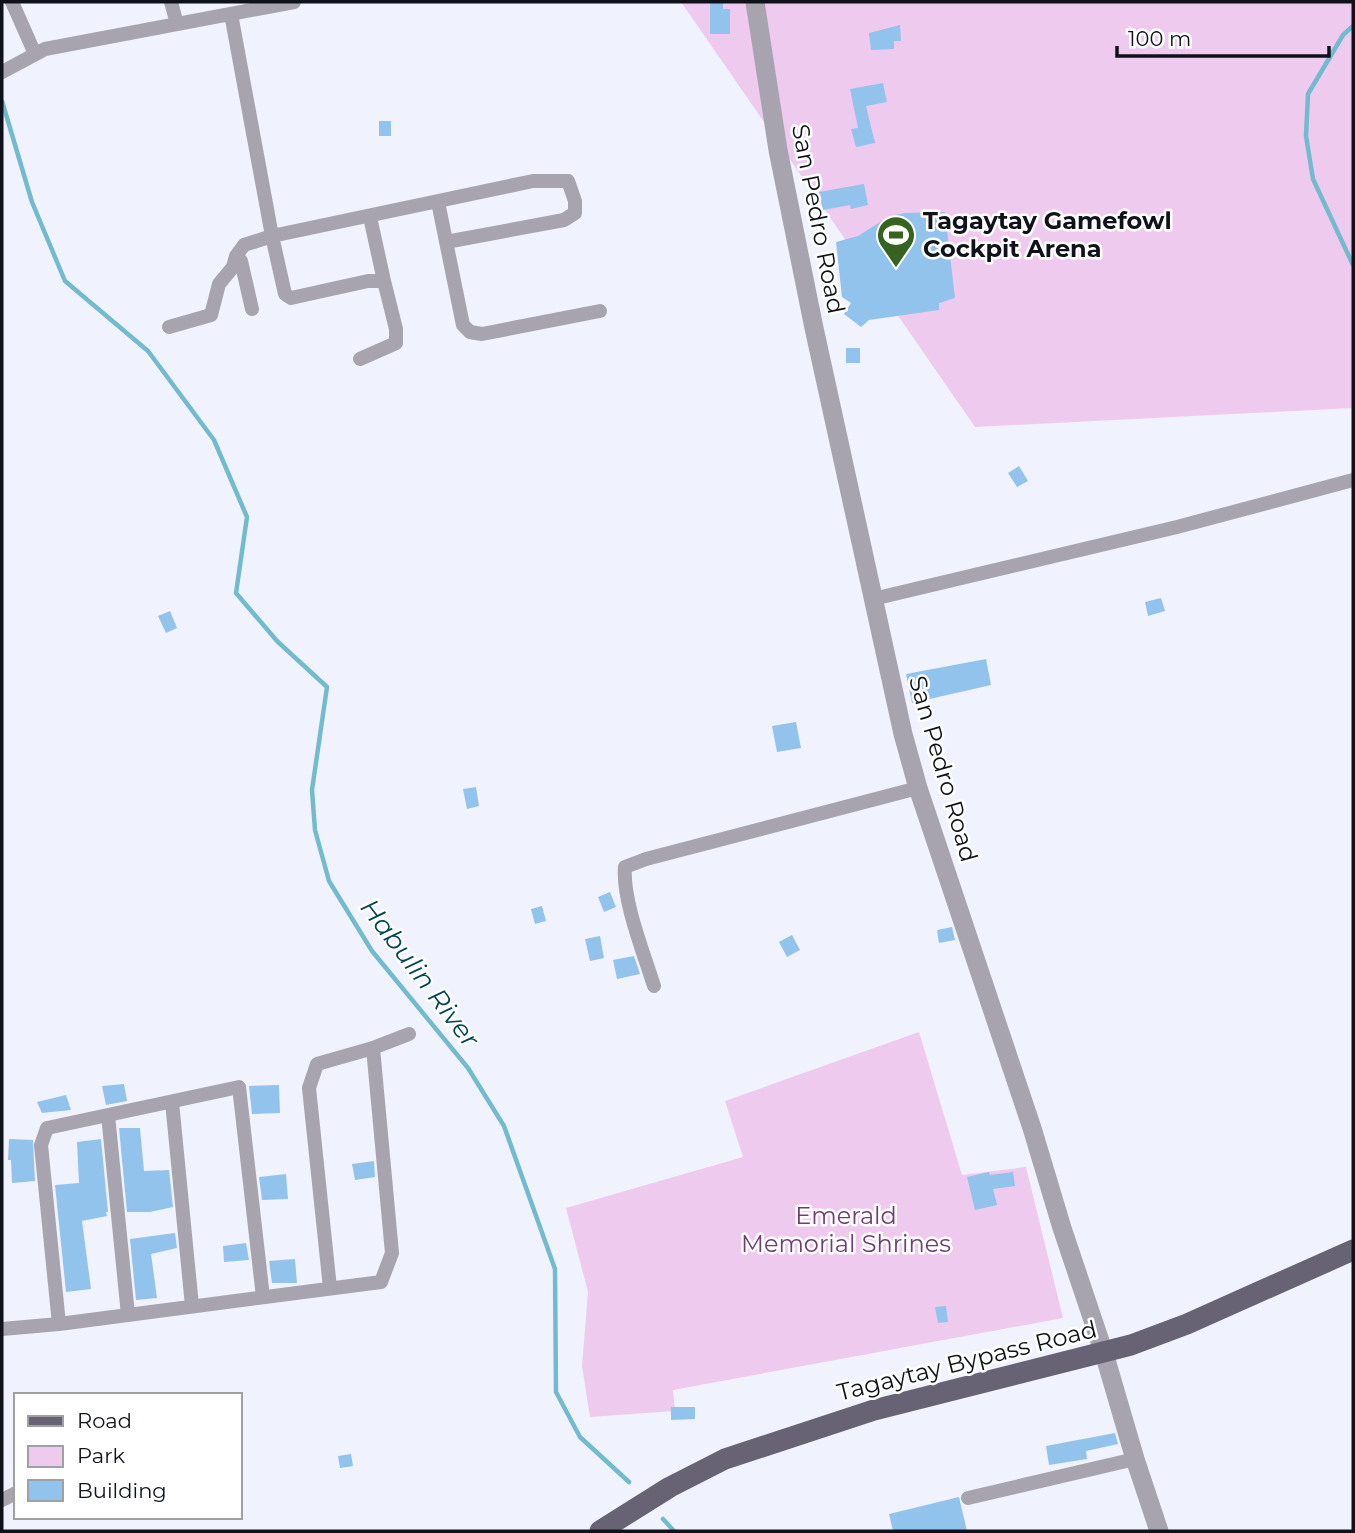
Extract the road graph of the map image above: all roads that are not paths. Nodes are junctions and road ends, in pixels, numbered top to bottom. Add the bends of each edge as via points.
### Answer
1 (12, 2) edge
2 (171, 2) edge
3 (294, 2) edge
4 (755, 2) edge
5 (254, 5) edge
6 (231, 14) junction
7 (177, 24) junction
8 (35, 54) junction
9 (2, 72) edge
10 (438, 202) junction
11 (370, 217) junction
12 (272, 236) junction
13 (446, 243) junction
14 (236, 256) junction
15 (384, 281) junction
16 (252, 309) dead end
17 (600, 311) dead end
18 (169, 327) dead end
19 (360, 359) dead end
20 (1353, 481) edge
21 (873, 599) junction
22 (919, 788) junction
23 (654, 986) dead end
24 (409, 1034) dead end
25 (373, 1048) junction
26 (172, 1102) junction
27 (108, 1115) junction
28 (1353, 1250) edge
29 (330, 1288) junction
30 (263, 1297) junction
31 (192, 1306) junction
32 (128, 1315) junction
33 (59, 1324) junction
34 (2, 1329) edge
35 (1104, 1353) junction
36 (1135, 1460) junction
37 (968, 1497) dead end
38 (600, 1531) edge
39 (1159, 1531) edge

1 - 8 street
2 - 7 street
3 - 5 street
4 - 21 street, San Pedro Road via 781,164
5 - 6 street
6 - 7 street
6 - 12 street
7 - 8 street
8 - 9 street
10 - 11 street
10 - 13 street
10 - 13 street via 533,181 568,181 575,201 575,213 564,220
11 - 12 street
11 - 15 street
12 - 14 street via 244,245
12 - 15 street via 285,294 291,298
13 - 17 street via 463,325 470,332 482,334
14 - 16 street
14 - 18 street via 219,284 211,315
15 - 19 street via 396,344
20 - 21 street
21 - 22 street, San Pedro Road
22 - 23 street via 625,867 631,910
22 - 35 street, San Pedro Road
24 - 25 street
25 - 29 street via 317,1064 309,1088
25 - 29 street via 392,1252 382,1282
26 - 27 street
26 - 30 street via 239,1087
26 - 31 street
27 - 32 street
27 - 33 street via 47,1128 41,1145
28 - 35 main road, Tagaytay Bypass Road via 1187,1324
29 - 30 street
30 - 31 street
31 - 32 street
32 - 33 street
33 - 34 street
35 - 36 street, San Pedro Road
35 - 38 main road, Tagaytay Bypass Road via 874,1410 778,1440 686,1477
36 - 37 street
36 - 39 street, San Pedro Road

